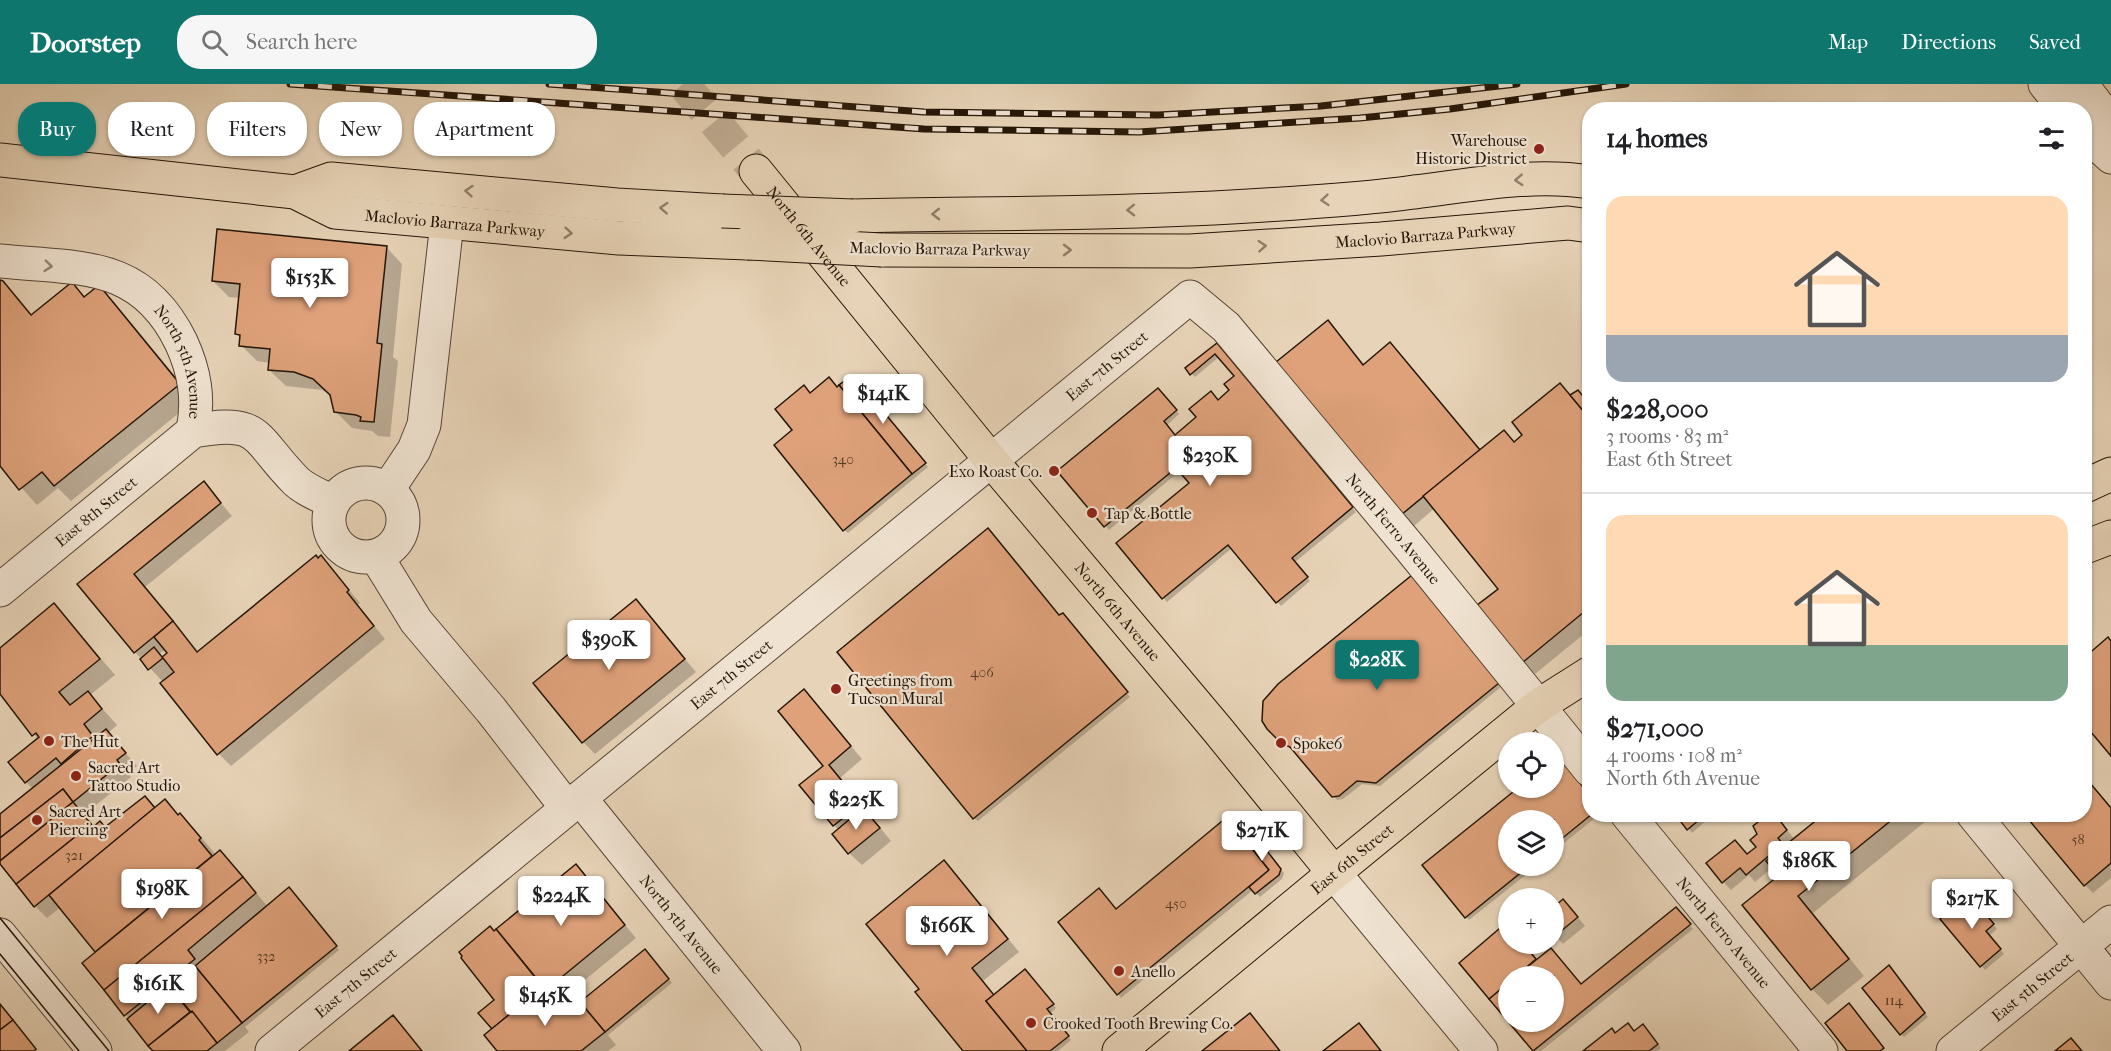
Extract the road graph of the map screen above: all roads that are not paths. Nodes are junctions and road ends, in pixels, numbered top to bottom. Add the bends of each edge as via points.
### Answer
1 (2045, 84) edge
2 (2080, 84) edge
3 (2060, 102) edge
4 (2111, 123) edge
5 (2092, 139) edge
6 (2111, 157) edge
7 (0, 160) edge
8 (756, 171) tunnel mouth
9 (1582, 182) edge
10 (296, 192) junction
11 (447, 223) junction
12 (1582, 225) edge
13 (0, 261) edge
14 (1190, 297) joint
15 (193, 431) junction
16 (990, 459) junction
17 (388, 489) junction
18 (333, 502) junction
19 (2111, 537) edge
20 (2092, 545) edge
21 (376, 556) junction
22 (0, 590) edge
23 (1582, 679) edge
24 (1538, 706) junction
25 (1582, 760) edge
26 (573, 803) junction
27 (1634, 822) edge
28 (1981, 822) edge
29 (1334, 873) junction
30 (2111, 922) edge
31 (0, 935) edge
32 (2082, 946) junction
33 (2111, 982) edge
34 (95, 1051) edge
35 (272, 1051) edge
36 (784, 1051) edge
37 (1119, 1051) edge
38 (1481, 1051) edge
39 (1821, 1051) edge
40 (1953, 1051) edge

1 - 3 street
2 - 4 street
5 - 6 street
7 - 10 main road, Maclovio Barraza Parkway
8 - 16 main road, North 6th Avenue
9 -> 10 main road, Maclovio Barraza Parkway, bridge via 1496,181 1412,193 1254,206 853,216 618,205 331,179
10 - 11 main road, Maclovio Barraza Parkway via 335,212
11 -> 12 main road, Maclovio Barraza Parkway, bridge via 619,238 882,250 1190,251
11 - 17 street via 424,425 414,450
13 -> 15 street, North 5th Avenue via 95,271 130,283 160,308 172,324 192,373 197,404
14 - 16 street, East 7th Street
14 - 24 street, North Ferro Avenue via 1226,327
15 - 18 street, North 5th Avenue via 228,426 252,431 298,483
15 - 22 street, East 8th Street
16 - 26 street, East 7th Street
16 - 29 main road, North 6th Avenue
17 - 18 street via 370,483 351,485
17 - 21 street via 402,508 402,532 387,551
18 - 21 street via 328,514 329,527 341,549 352,555
19 - 20 main road
21 - 26 street, North 5th Avenue via 416,621
23 - 24 main road, East 6th Street
24 - 25 street, North Ferro Avenue
24 - 29 main road, East 6th Street
26 - 35 street, East 7th Street
26 - 36 street, North 5th Avenue
27 - 39 street, North Ferro Avenue
28 - 32 street
29 - 37 main road, East 6th Street
29 - 38 street, North 6th Avenue
30 - 32 street, East 5th Street
31 - 34 street
32 - 33 street
32 - 40 street, East 5th Street

